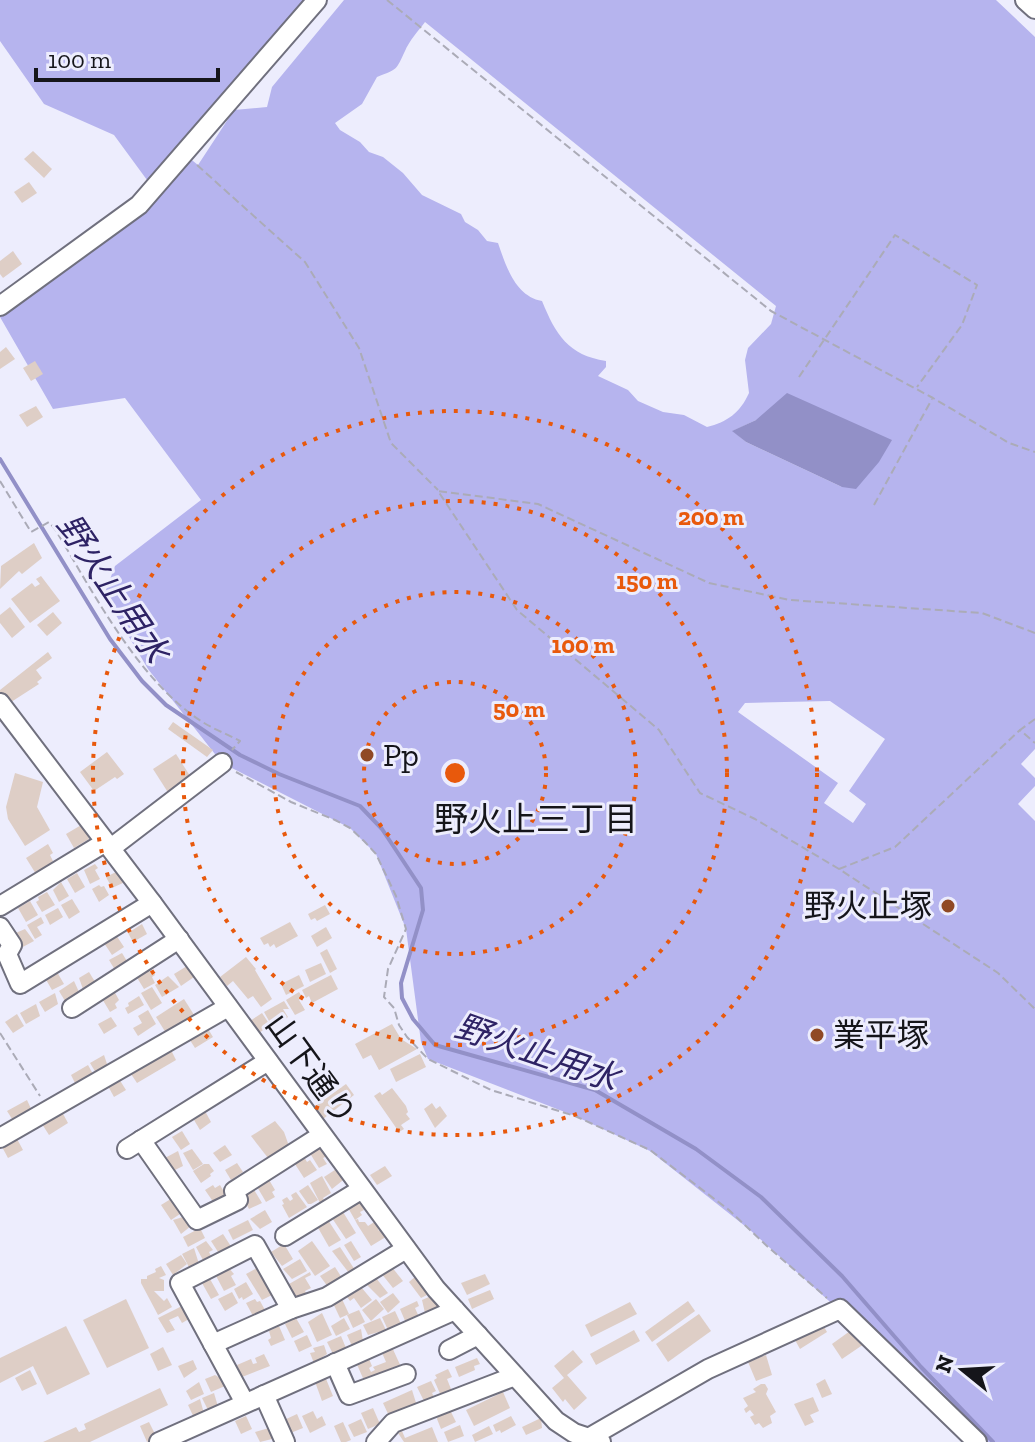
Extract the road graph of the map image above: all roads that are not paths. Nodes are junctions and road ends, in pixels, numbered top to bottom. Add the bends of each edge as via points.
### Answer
1 (317, 0) edge
2 (1025, 0) edge
3 (1035, 9) edge
4 (0, 306) edge
5 (0, 703) edge
6 (222, 763) road end
7 (107, 845) junction
8 (152, 903) junction
9 (0, 906) edge
10 (0, 927) edge
11 (179, 939) junction
12 (228, 1007) junction
13 (72, 1008) dead end
14 (268, 1061) junction
15 (322, 1135) junction
16 (0, 1138) edge
17 (362, 1189) junction
18 (285, 1236) dead end
19 (406, 1249) junction
20 (291, 1309) junction
21 (455, 1310) junction
22 (478, 1335) junction
23 (213, 1344) junction
24 (449, 1350) dead end
25 (335, 1363) junction
26 (406, 1374) dead end
27 (515, 1376) junction
28 (264, 1395) junction
29 (245, 1403) junction
30 (591, 1440) edge
31 (159, 1442) edge
32 (285, 1442) edge
33 (376, 1442) edge
34 (977, 1442) edge

1 - 4 street via 139,205
2 - 3 street
5 - 7 street, 山下通り
6 - 7 street
7 - 8 street, 山下通り
7 - 9 street
8 - 10 street via 20,984 7,954 12,945
8 - 11 street, 山下通り
11 - 12 street, 山下通り
11 - 13 street
12 - 14 street, 山下通り
12 - 16 street
14 - 15 street, 山下通り
14 - 15 street via 134,1144 197,1220 238,1200 234,1191
15 - 17 street, 山下通り
17 - 18 street
17 - 19 street, 山下通り
19 - 20 street via 327,1297
19 - 21 street, 山下通り
20 - 23 street
20 - 23 street via 255,1245 180,1283
21 - 22 street, 山下通り
21 - 25 street
22 - 24 street
22 - 27 street, 山下通り
23 - 29 street
25 - 26 street via 349,1395
25 - 28 street
27 - 30 street, 山下通り via 556,1421
27 - 33 street via 393,1423
28 - 29 street
28 - 32 street
29 - 31 street
30 - 34 street via 708,1369 840,1309

